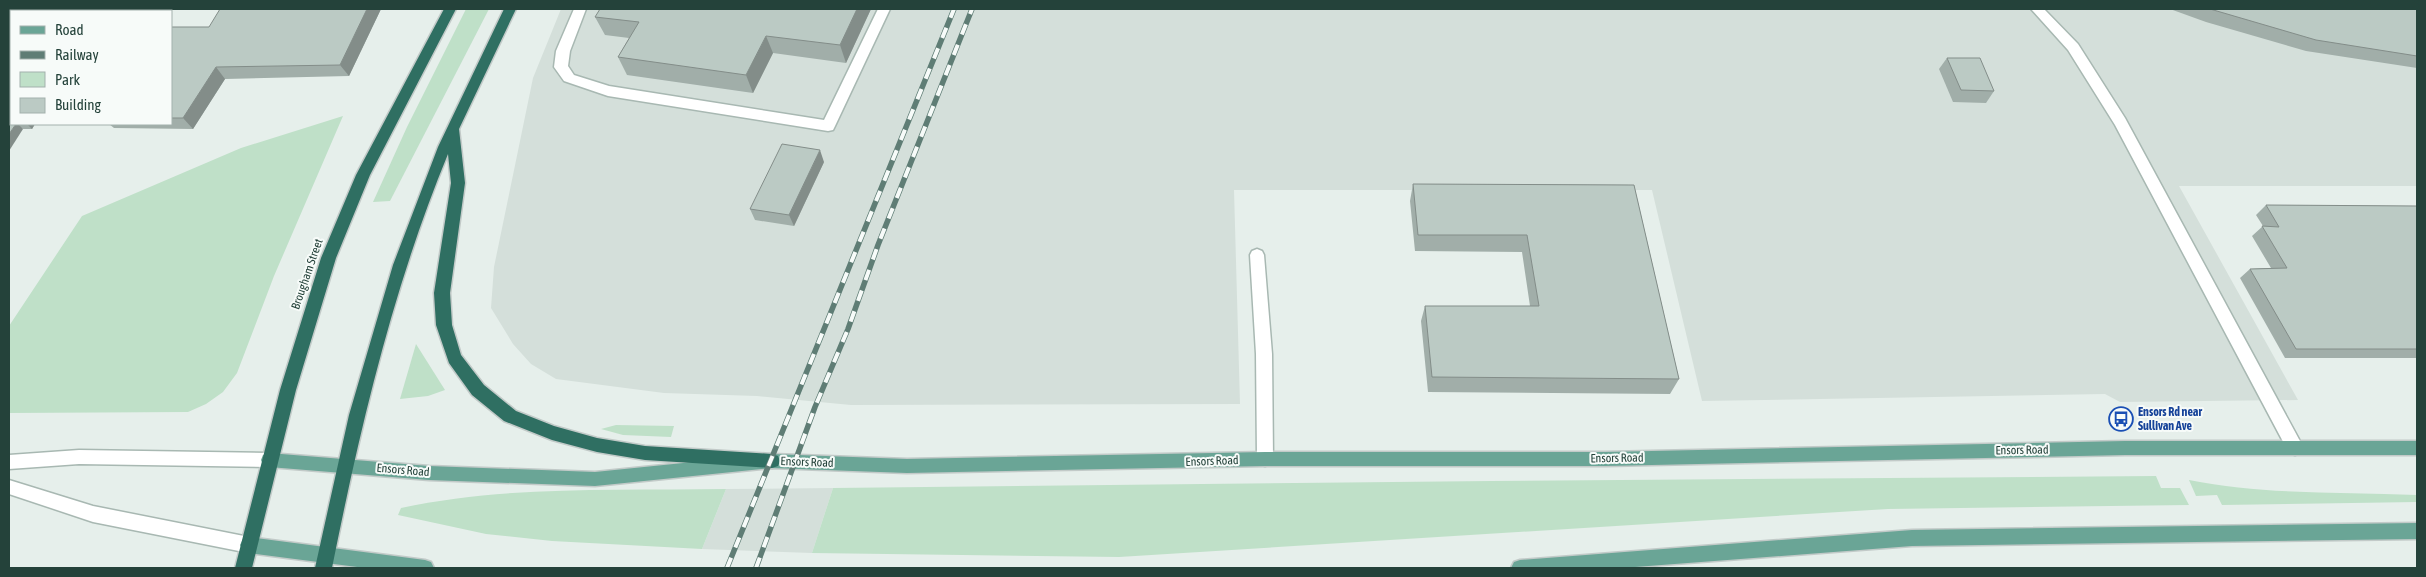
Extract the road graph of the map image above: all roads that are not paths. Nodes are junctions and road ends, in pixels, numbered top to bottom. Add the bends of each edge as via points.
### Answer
1 (450, 9) edge
2 (510, 9) edge
3 (580, 9) edge
4 (884, 9) edge
5 (2037, 9) edge
6 (452, 129) junction
7 (1257, 255) dead end
8 (2295, 448) junction
9 (2417, 448) edge
10 (1265, 459) junction
11 (269, 460) junction
12 (772, 461) junction
13 (9, 462) edge
14 (345, 465) junction
15 (9, 487) edge
16 (2417, 531) edge
17 (249, 545) junction
18 (324, 562) edge
19 (243, 568) edge
20 (425, 568) edge
21 (1520, 568) edge

1 - 11 highway, Brougham Street via 364,169 345,215 303,336
2 - 6 highway
3 - 4 street via 564,52 562,67 570,78 608,91 828,126
5 - 8 street via 2073,46 2120,122
6 - 12 highway via 458,183 442,293 444,325 454,358 478,390 510,416 552,433 597,445 645,453
6 - 14 highway via 396,280 363,388
7 - 10 street via 1265,362
8 - 9 main road, Ensors Road
8 - 10 main road, Ensors Road via 2125,448 1605,459
10 - 12 main road, Ensors Road via 906,466
11 - 13 street, Ensors Road via 79,457
11 - 14 main road, Ensors Road
11 - 17 highway, Brougham Street
12 - 14 main road, Ensors Road via 595,479 429,473
14 - 18 highway
15 - 17 street via 92,514
16 - 21 main road via 1912,538
17 - 18 main road
17 - 19 highway, Brougham Street
18 - 20 main road

